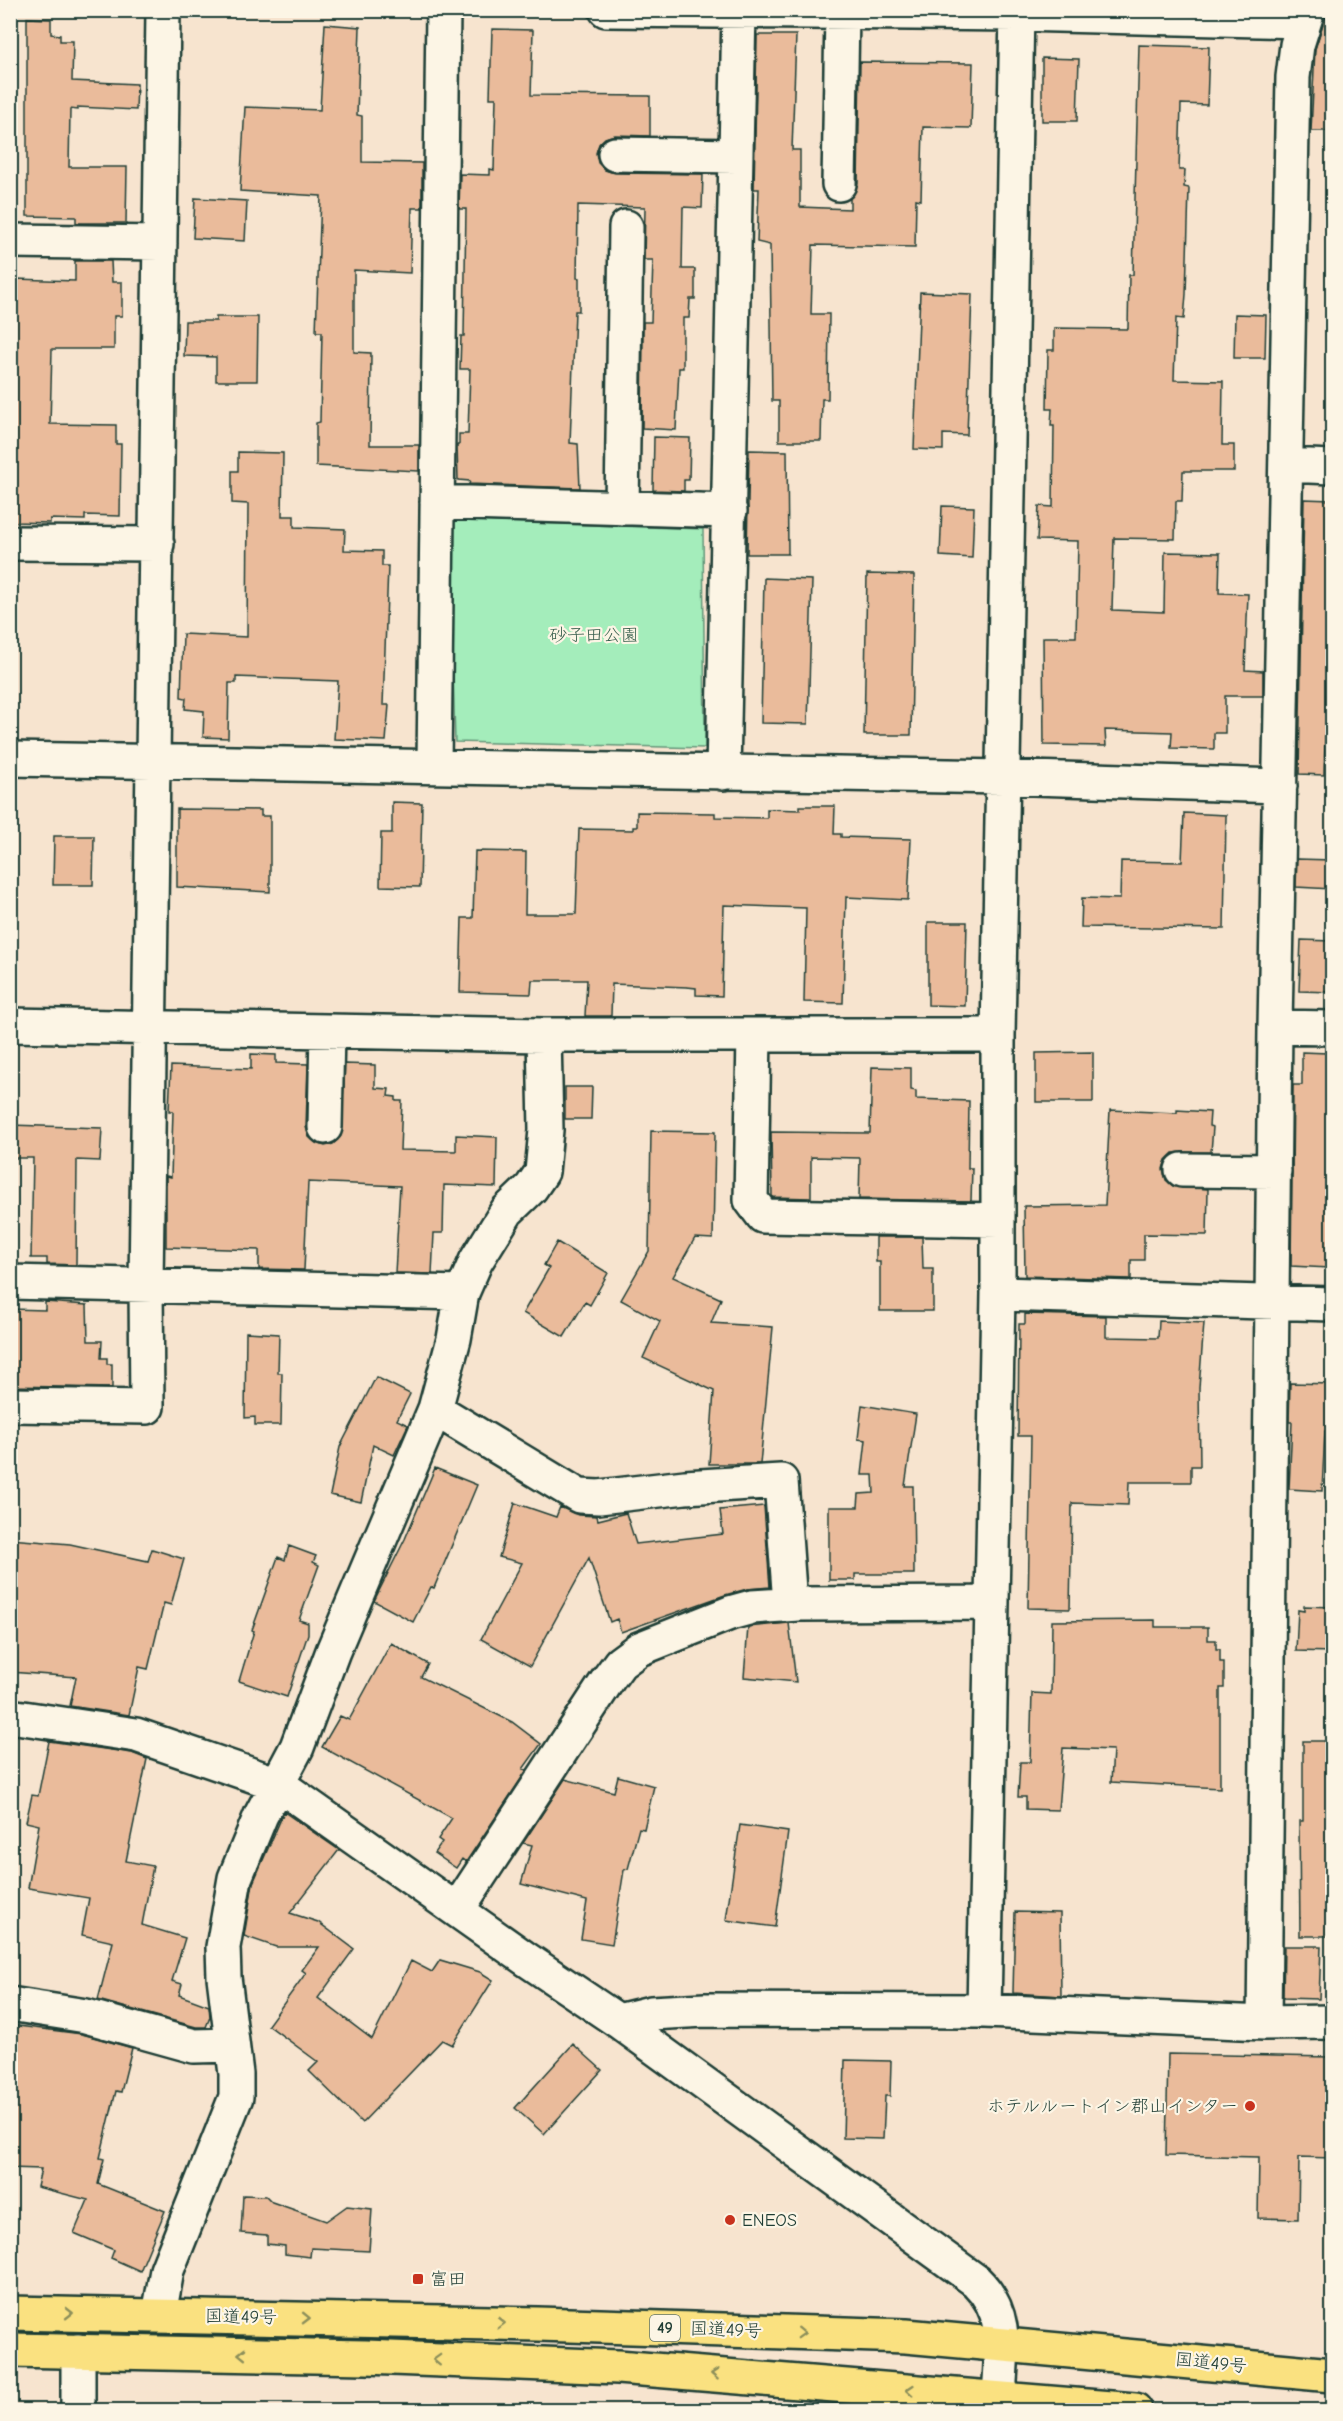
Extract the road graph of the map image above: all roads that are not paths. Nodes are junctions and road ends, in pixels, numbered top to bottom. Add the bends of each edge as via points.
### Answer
1 (163, 10) edge
2 (443, 10) edge
3 (606, 10) edge
4 (738, 11) edge
5 (1017, 12) edge
6 (842, 13) junction
7 (1237, 15) edge
8 (1305, 16) edge
9 (615, 154) dead end
10 (736, 156) junction
11 (839, 184) dead end
12 (626, 227) dead end
13 (10, 241) edge
14 (160, 243) junction
15 (1287, 465) junction
16 (1332, 467) edge
17 (437, 502) junction
18 (622, 508) junction
19 (730, 511) junction
20 (10, 543) edge
21 (157, 544) junction
22 (10, 759) edge
23 (155, 761) junction
24 (434, 765) junction
25 (723, 773) junction
26 (1003, 777) junction
27 (1280, 786) junction
28 (10, 1024) edge
29 (150, 1027) junction
30 (1275, 1027) junction
31 (1332, 1028) edge
32 (327, 1031) junction
33 (544, 1035) junction
34 (754, 1035) junction
35 (998, 1035) junction
36 (325, 1127) dead end
37 (1182, 1170) dead end
38 (1274, 1171) junction
39 (998, 1220) junction
40 (10, 1282) edge
41 (146, 1284) junction
42 (462, 1293) junction
43 (998, 1294) junction
44 (1273, 1303) junction
45 (1332, 1304) edge
46 (10, 1405) edge
47 (435, 1409) junction
48 (992, 1603) junction
49 (790, 1604) junction
50 (10, 1716) edge
51 (278, 1784) junction
52 (457, 1910) junction
53 (10, 2004) edge
54 (984, 2011) junction
55 (618, 2021) junction
56 (1332, 2022) edge
57 (1264, 2023) junction
58 (232, 2045) junction
59 (10, 2313) edge
60 (159, 2314) junction
61 (1002, 2345) junction
62 (10, 2350) edge
63 (78, 2351) junction
64 (1325, 2375) edge
65 (999, 2397) junction
66 (78, 2410) edge
67 (1135, 2410) edge

1 - 14 street
2 - 17 street
3 - 4 street
4 - 6 street
4 - 10 street
5 - 6 street
5 - 7 street
5 - 26 street
6 - 11 street
7 - 8 street
8 - 15 street via 1293,77
9 - 10 street
10 - 19 street
12 - 18 street
13 - 14 street
14 - 21 street
15 - 16 street
15 - 27 street
17 - 18 street
17 - 24 street
18 - 19 street
19 - 25 street
20 - 21 street
21 - 23 street
22 - 23 street
23 - 24 street
23 - 29 street
24 - 25 street
25 - 26 street
26 - 27 street
26 - 35 street
27 - 30 street
28 - 29 street
29 - 32 street
29 - 41 street
30 - 31 street
30 - 38 street
32 - 33 street
32 - 36 street
33 - 34 street
33 - 42 street via 546,1130 542,1172 507,1211 476,1261
34 - 35 street
34 - 39 street via 751,1200 764,1216
35 - 39 street
37 - 38 street
38 - 44 street
39 - 43 street
40 - 41 street
41 - 42 street
41 - 46 street via 147,1407
42 - 47 street
43 - 44 street
43 - 48 street
44 - 45 street
44 - 57 street
47 - 49 street via 579,1496 781,1481
47 - 51 street via 297,1747
48 - 49 street
48 - 54 street
49 - 52 street via 730,1613 639,1649 620,1663
50 - 51 street via 136,1735
51 - 52 street
51 - 58 street via 235,1878 223,1947
52 - 55 street
53 - 58 street via 86,2016 194,2046
54 - 55 street via 705,2010 651,2013
54 - 57 street
55 - 61 street via 976,2281 992,2299
56 - 57 street
58 - 60 street via 236,2097 167,2270
59 -> 60 highway, 国道49号 / 49
60 -> 61 highway, 国道49号 / 49 via 894,2336
61 - 64 highway, 国道49号 / 49
61 - 65 street
62 - 63 highway, 国道49号
65 -> 63 highway, 国道49号 via 618,2367
63 - 66 street
65 - 67 highway, 国道49号

